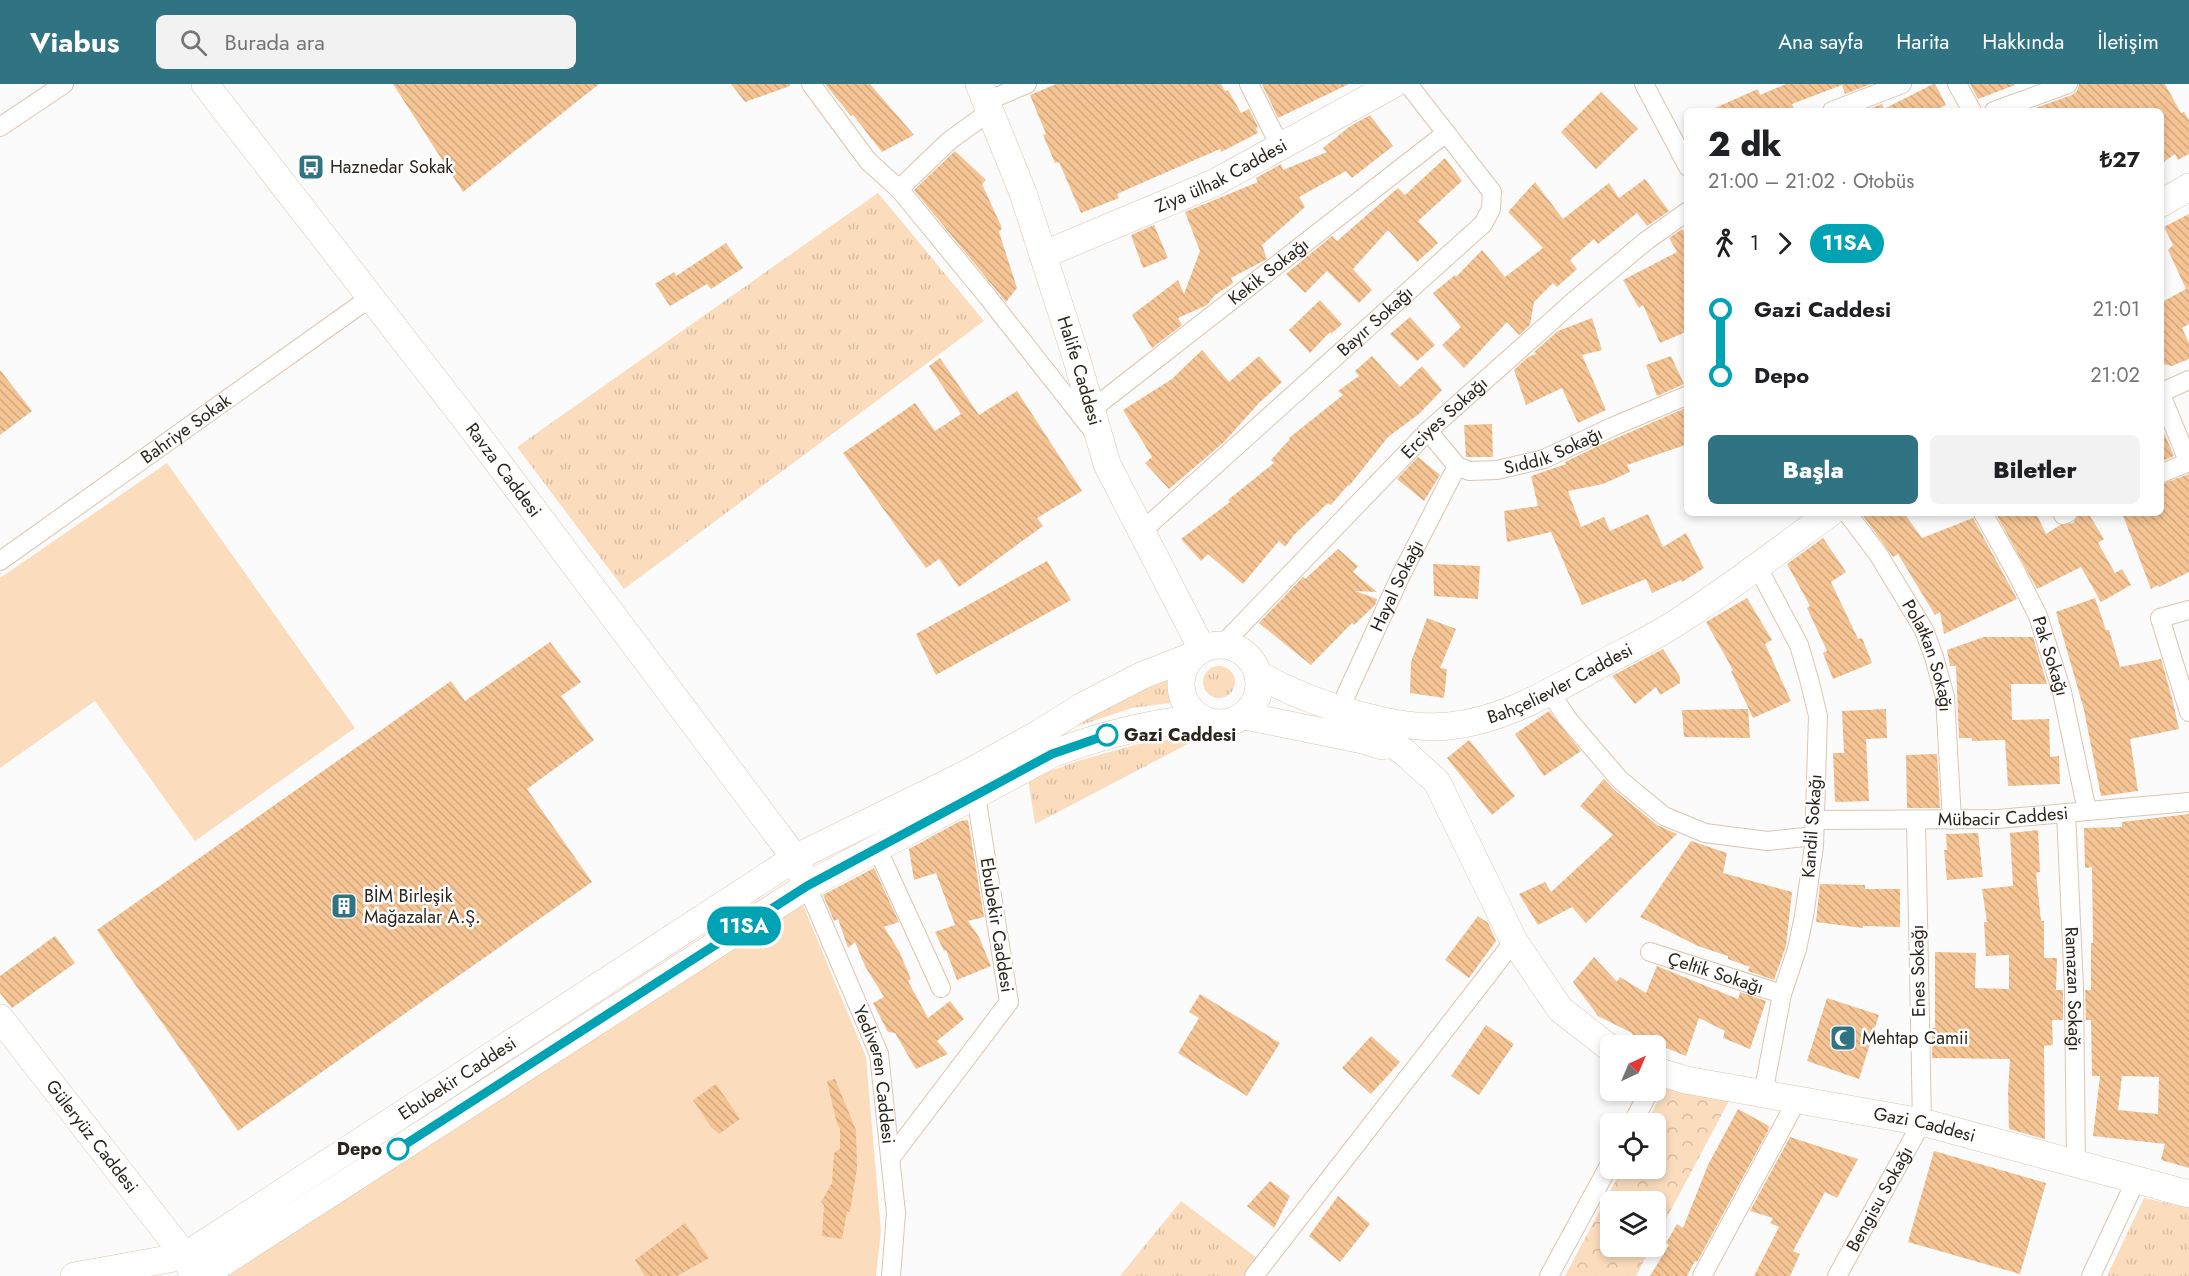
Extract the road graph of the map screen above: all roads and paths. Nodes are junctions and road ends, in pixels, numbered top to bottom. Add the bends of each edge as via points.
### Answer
1 (64, 84) edge
2 (205, 84) edge
3 (811, 84) edge
4 (1027, 84) edge
5 (1249, 84) edge
6 (1396, 84) edge
7 (1644, 84) edge
8 (1902, 84) edge
9 (1957, 84) edge
10 (2068, 84) edge
11 (984, 99) edge
12 (1840, 108) edge
13 (1970, 108) edge
14 (2002, 108) edge
15 (0, 126) edge
16 (1446, 133) junction
17 (1281, 146) junction
18 (1684, 159) edge
19 (2189, 187) edge
20 (898, 189) junction
21 (2164, 202) edge
22 (1684, 214) edge
23 (1043, 255) junction
24 (371, 297) junction
25 (2189, 380) edge
26 (2164, 391) edge
27 (1684, 397) edge
28 (2164, 402) edge
29 (1092, 410) junction
30 (1428, 430) junction
31 (1101, 441) junction
32 (2189, 462) edge
33 (1457, 466) junction
34 (2164, 472) edge
35 (1826, 516) edge
36 (1849, 516) edge
37 (1985, 516) edge
38 (1141, 532) junction
39 (0, 561) edge
40 (1756, 566) junction
41 (2189, 610) edge
42 (1205, 650) junction
43 (1258, 675) junction
44 (1550, 692) junction
45 (1340, 708) junction
46 (2189, 711) edge
47 (1245, 716) junction
48 (1201, 718) junction
49 (1404, 752) junction
50 (971, 785) junction
51 (2189, 802) edge
52 (2086, 811) junction
53 (2066, 813) junction
54 (1916, 820) junction
55 (1952, 820) junction
56 (1814, 828) junction
57 (877, 848) junction
58 (795, 858) junction
59 (807, 886) junction
60 (1514, 940) junction
61 (1650, 952) dead end
62 (941, 988) dead end
63 (1782, 994) junction
64 (0, 1018) edge
65 (1600, 1040) edge
66 (1666, 1079) edge
67 (1763, 1094) junction
68 (1797, 1100) junction
69 (1922, 1122) junction
70 (890, 1159) junction
71 (2076, 1164) junction
72 (1602, 1179) edge
73 (2136, 1180) junction
74 (2189, 1194) edge
75 (193, 1270) edge
76 (894, 1275) edge
77 (75, 1276) edge
78 (1254, 1276) edge
79 (1549, 1276) edge
80 (1702, 1276) edge
81 (1837, 1276) edge
82 (2091, 1276) edge

1 - 15 street
2 - 24 main road, Ravza Caddesi
3 - 20 street via 868,161
4 - 11 street
5 - 17 street
6 - 16 street, Bayır Sokağı
6 - 17 main road, Ziya ülhak Caddesi
7 - 18 street
8 - 12 street
9 - 13 street
10 - 14 street
11 - 20 street via 949,141
11 - 23 main road, Halife Caddesi via 1023,192
16 - 29 street, Kekik Sokağı
16 - 38 street, Bayır Sokağı via 1492,192 1491,209 1483,224
17 - 23 main road, Ziya ülhak Caddesi via 1214,183
19 - 21 main road
20 - 31 street
22 - 30 street, Erciyes Sokağı via 1574,301
23 - 29 main road, Halife Caddesi
24 - 39 street, Bahriye Sokak
24 - 58 main road, Ravza Caddesi
25 - 26 street
27 - 33 street, Sıddık Sokağı via 1527,465 1469,471
28 - 32 street
29 - 31 main road, Halife Caddesi
30 - 33 street
30 - 42 street, Erciyes Sokağı
31 - 38 main road, Halife Caddesi via 1114,479
32 - 34 street
33 - 45 street, Hayal Sokağı via 1400,577
35 - 40 main road, Bahçelievler Caddesi
36 - 55 street, Polatkan Sokağı via 1878,554 1924,630 1934,657 1945,697
37 - 52 street, Pak Sokağı via 2038,616 2062,692
38 - 42 main road, Halife Caddesi
40 - 44 main road, Bahçelievler Caddesi via 1681,620
40 - 56 street, Kandil Sokağı via 1799,645 1818,716
41 - 46 street via 2160,618
42 - 43 main road via 1239,649 1249,657
42 - 48 main road via 1185,667 1181,679 1186,703
42 - 50 main road, Ebubekir Caddesi via 1143,675 1081,707
43 - 45 main road, Bahçelievler Caddesi via 1281,688
43 - 47 main road via 1259,693
44 - 45 main road, Bahçelievler Caddesi via 1505,714 1449,726 1389,722
44 - 56 street, Mübacir Caddesi via 1620,780 1664,816 1705,833 1767,841
45 - 49 main road
47 - 48 main road via 1219,724
47 - 49 main road
48 - 50 main road, Ebubekir Caddesi via 1162,722 1088,740
49 - 60 main road via 1437,782
50 - 57 main road, Ebubekir Caddesi
50 - 58 main road, Ebubekir Caddesi
50 - 70 street, Ebubekir Caddesi via 1009,1002
51 - 52 street, Mübacir Caddesi
52 - 53 street, Mübacir Caddesi
53 - 55 street, Mübacir Caddesi
53 - 71 street, Ramazan Sokağı via 2074,988
54 - 55 street, Mübacir Caddesi
54 - 56 street, Mübacir Caddesi
54 - 69 street, Enes Sokağı
56 - 63 street, Kandil Sokağı via 1804,916
57 - 59 main road, Ebubekir Caddesi
57 - 62 street
58 - 59 main road
58 - 75 main road, Ebubekir Caddesi
59 - 70 street, Yediveren Caddesi via 879,1054
59 - 75 main road, Ebubekir Caddesi
60 - 65 main road via 1560,1009
60 - 78 street
61 - 63 street, Çeltik Sokağı
63 - 67 street, Kandil Sokağı
64 - 75 main road, Güleryüz Caddesi
66 - 67 main road, Gazi Caddesi
67 - 68 main road, Gazi Caddesi
68 - 69 main road, Gazi Caddesi
68 - 80 street
69 - 71 main road, Gazi Caddesi
69 - 81 street, Bengisu Sokağı
70 - 76 street, Yediveren Caddesi via 896,1213
71 - 73 main road, Gazi Caddesi
72 - 79 street
73 - 74 main road, Gazi Caddesi
73 - 82 street
75 - 77 main road, Ebubekir Caddesi

